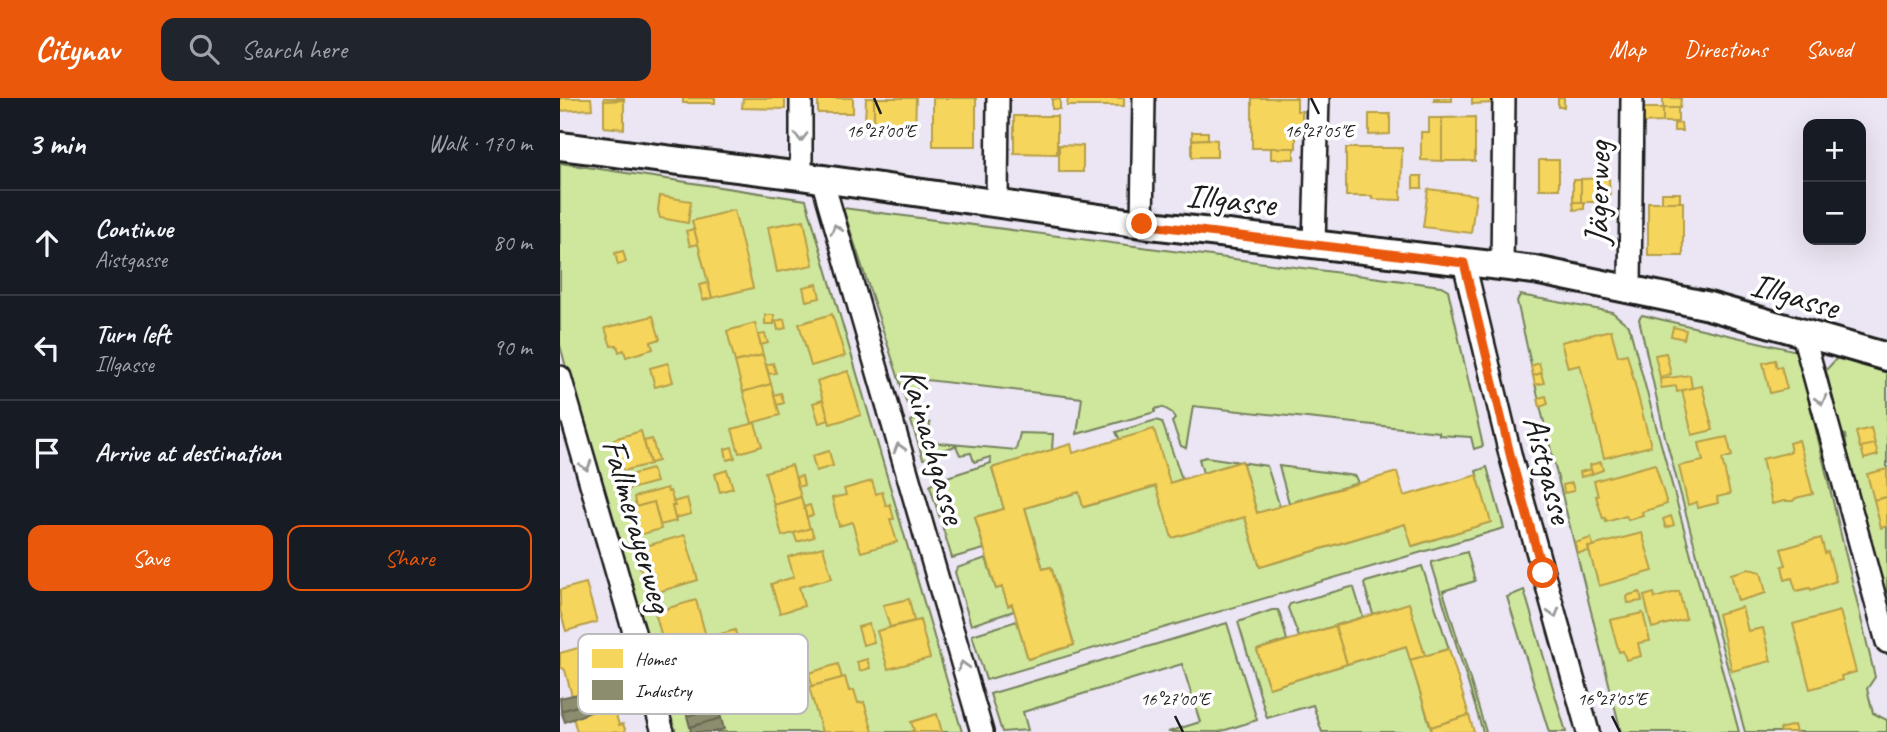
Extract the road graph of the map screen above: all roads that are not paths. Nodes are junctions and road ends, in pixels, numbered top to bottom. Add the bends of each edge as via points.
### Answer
1 (801, 98) edge
2 (998, 98) edge
3 (1144, 98) edge
4 (1318, 98) edge
5 (1504, 98) edge
6 (1632, 98) edge
7 (560, 146) edge
8 (811, 177) junction
9 (997, 204) junction
10 (1142, 224) junction
11 (1314, 243) junction
12 (1464, 263) junction
13 (1502, 267) junction
14 (1630, 288) junction
15 (1803, 334) junction
16 (1887, 357) edge
17 (560, 377) edge
18 (635, 634) edge
19 (1887, 642) edge
20 (658, 714) edge
21 (663, 732) edge
22 (982, 732) edge
23 (1588, 732) edge

1 -> 8 street, Kainachgasse
2 - 9 street
3 - 10 street
4 - 11 street
5 - 13 street
6 - 14 street, Jägerweg
7 - 8 street, Illgasse
8 - 9 street, Illgasse
22 -> 8 street, Kainachgasse
9 - 10 street, Illgasse
10 - 11 street, Illgasse
11 - 12 street, Illgasse
12 - 13 street, Illgasse
12 -> 23 street, Aistgasse via 1511,458
13 - 14 street, Illgasse
14 - 15 street, Illgasse
15 - 16 street, Illgasse
15 -> 19 street
17 -> 18 street, Fallmerayerweg
20 -> 21 street, Fallmerayerweg

